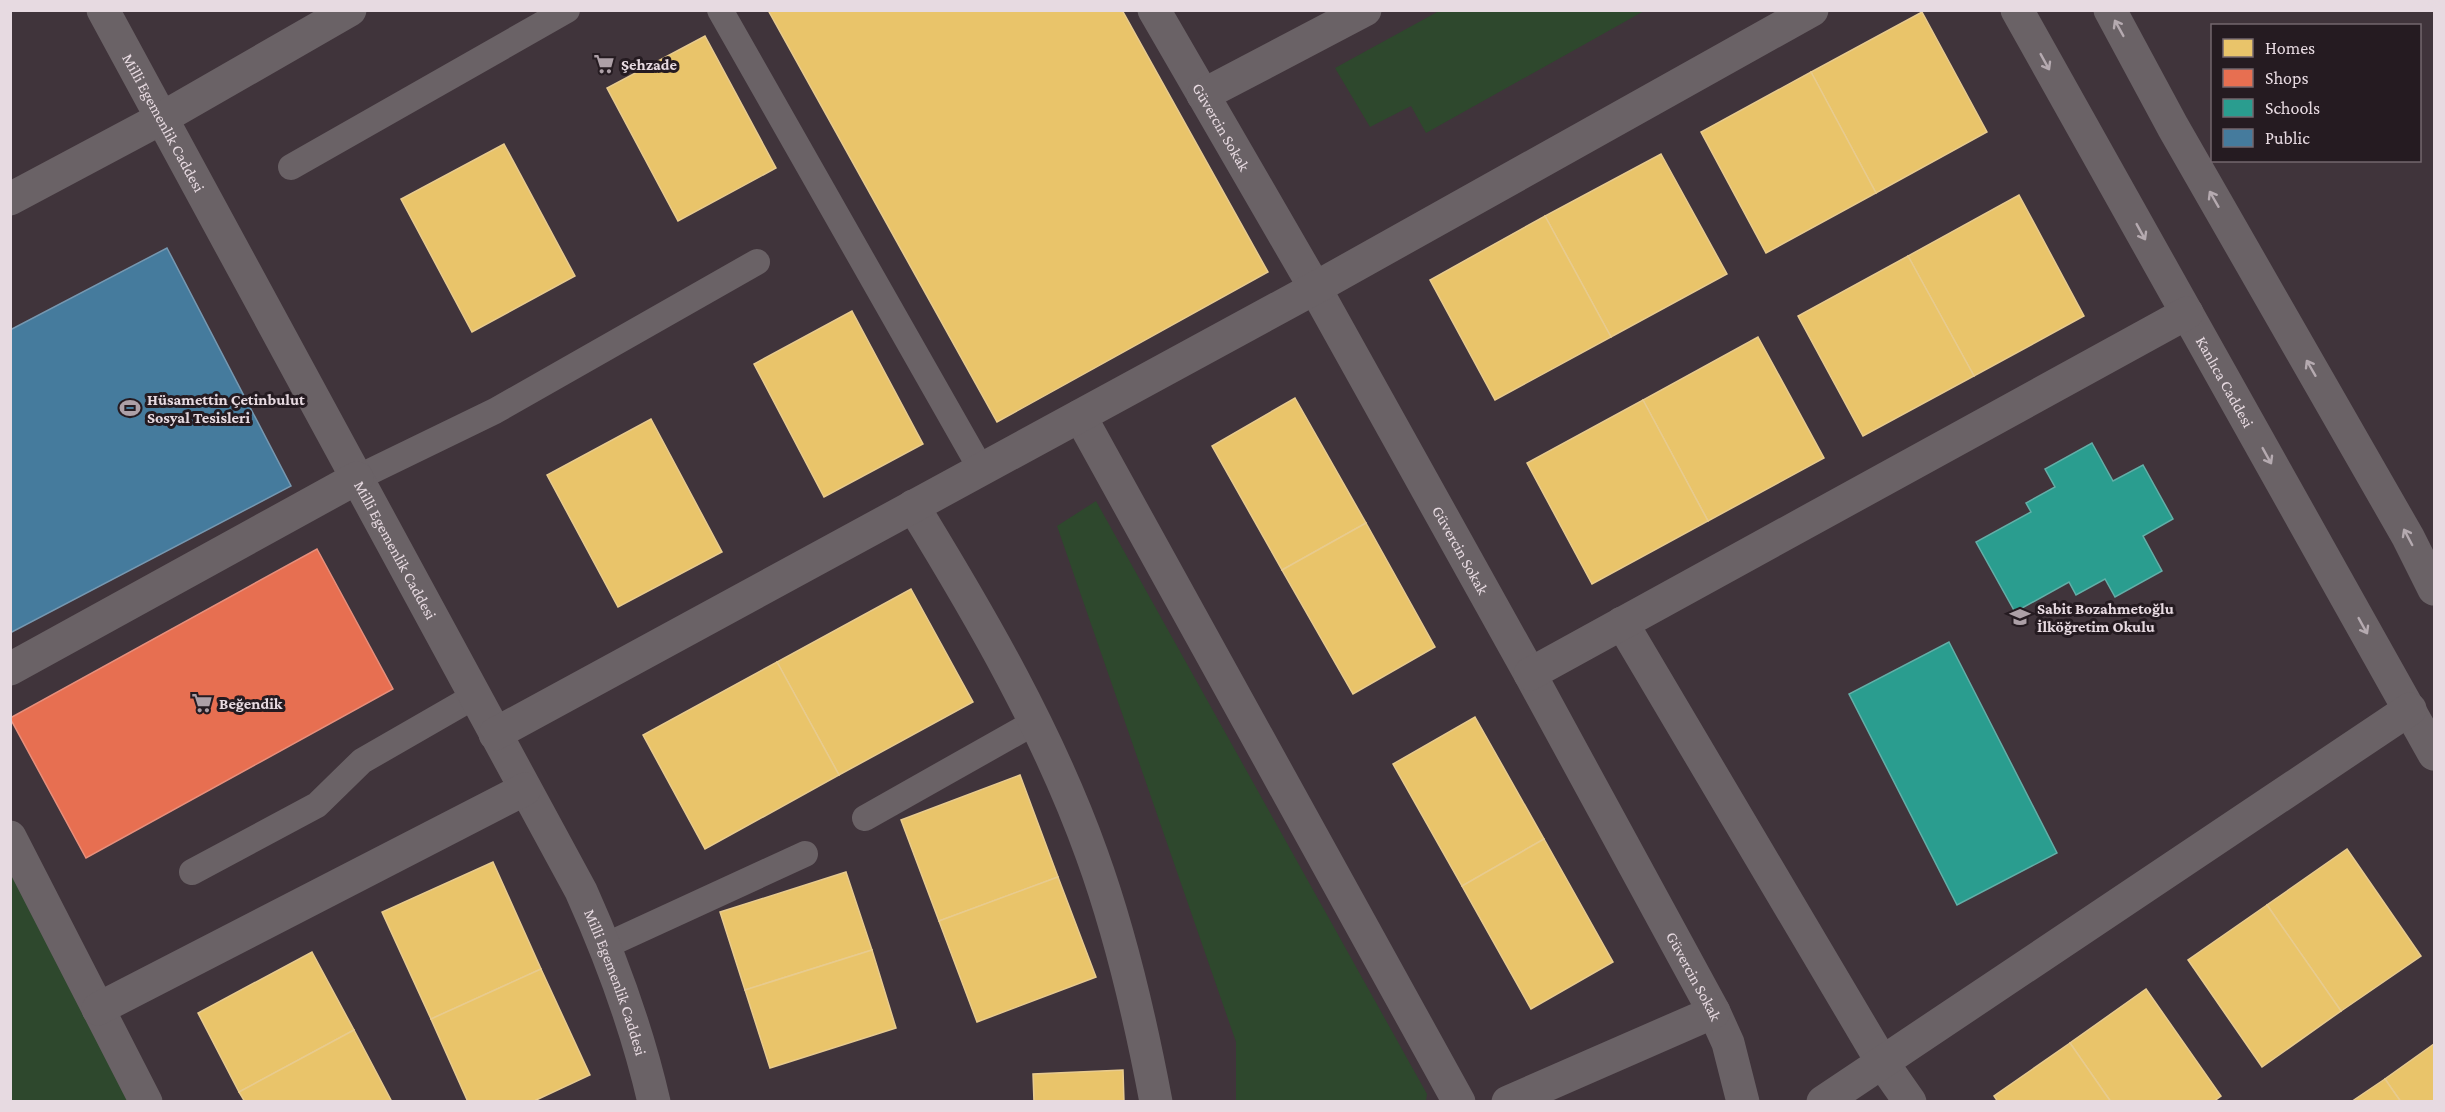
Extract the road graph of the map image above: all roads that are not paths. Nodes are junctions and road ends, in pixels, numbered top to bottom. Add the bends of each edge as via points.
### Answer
1 (103, 10) edge
2 (350, 10) edge
3 (567, 10) edge
4 (720, 10) edge
5 (1154, 10) edge
6 (1365, 10) edge
7 (1812, 10) edge
8 (2017, 10) edge
9 (2110, 10) edge
10 (1203, 95) junction
11 (162, 118) junction
12 (291, 166) dead end
13 (10, 200) edge
14 (757, 262) dead end
15 (1315, 288) junction
16 (2187, 313) junction
17 (1080, 416) junction
18 (981, 469) junction
19 (357, 478) junction
20 (913, 506) junction
21 (2434, 589) edge
22 (1622, 623) junction
23 (10, 669) edge
24 (1530, 674) junction
25 (475, 696) junction
26 (2410, 709) junction
27 (1035, 722) junction
28 (495, 734) junction
29 (2434, 754) edge
30 (525, 789) junction
31 (865, 818) dead end
32 (10, 837) edge
33 (805, 854) dead end
34 (192, 872) dead end
35 (605, 946) junction
36 (98, 1009) junction
37 (1714, 1012) junction
38 (1882, 1062) junction
39 (146, 1101) edge
40 (654, 1101) edge
41 (1156, 1101) edge
42 (1459, 1101) edge
43 (1508, 1101) edge
44 (1743, 1101) edge
45 (1823, 1101) edge
46 (1910, 1101) edge

1 - 11 street, Milli Egemenlik Caddesi
2 - 11 street
3 - 12 lane
4 - 18 lane
5 - 10 street, Güvercin Sokak
6 - 10 street
7 - 15 street
8 -> 16 street, Kanlıca Caddesi
21 -> 9 street
10 - 15 street, Güvercin Sokak
11 - 13 street
11 - 19 street, Milli Egemenlik Caddesi
14 - 19 lane via 495,411
15 - 17 street
15 - 24 street, Güvercin Sokak
16 - 22 street
16 -> 26 street, Kanlıca Caddesi
17 - 18 street
17 - 42 street
18 - 20 street
19 - 23 street
19 - 25 street, Milli Egemenlik Caddesi
20 - 27 street via 964,590
20 - 28 street
22 - 24 street
22 - 38 street
24 - 37 street, Güvercin Sokak
25 - 28 street, Milli Egemenlik Caddesi
25 - 34 lane via 362,761 317,805
26 - 29 street, Kanlıca Caddesi
26 - 38 street
27 - 31 lane
27 - 41 street via 1092,853 1116,927 1140,1015
28 - 30 street, Milli Egemenlik Caddesi
30 - 35 street, Milli Egemenlik Caddesi
30 - 36 street
32 - 36 street
33 - 35 lane
35 - 40 street, Milli Egemenlik Caddesi via 644,1059
36 - 39 street
37 - 43 street
37 - 44 street, Güvercin Sokak via 1728,1043
38 - 45 street
38 - 46 street

